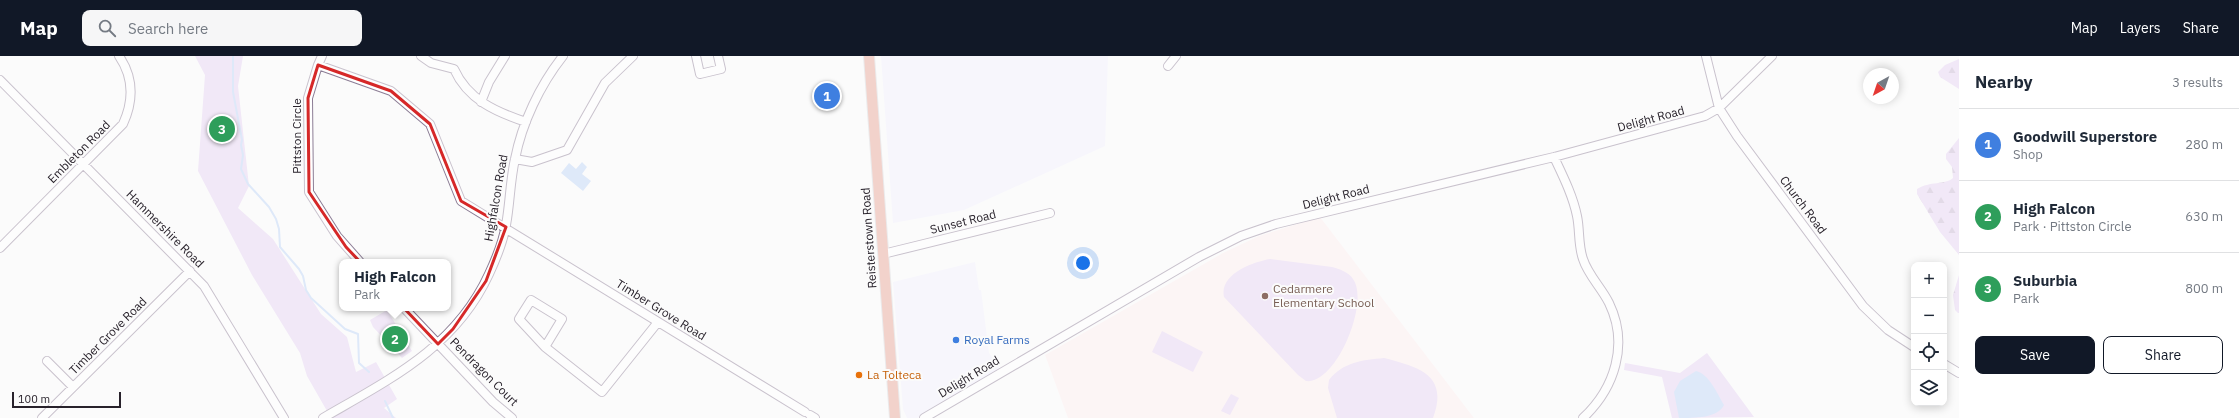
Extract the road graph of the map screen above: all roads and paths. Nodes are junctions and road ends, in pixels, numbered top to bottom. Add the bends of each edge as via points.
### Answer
1 (119, 56) edge
2 (322, 56) edge
3 (505, 56) edge
4 (563, 56) edge
5 (634, 56) edge
6 (696, 56) edge
7 (718, 56) edge
8 (868, 56) edge
9 (1176, 56) edge
10 (1706, 56) edge
11 (1772, 56) edge
12 (424, 57) edge
13 (318, 65) junction
14 (1168, 66) dead end
15 (0, 80) edge
16 (481, 102) junction
17 (1719, 108) junction
18 (526, 122) junction
19 (1554, 157) junction
20 (515, 159) junction
21 (84, 165) junction
22 (1050, 213) dead end
23 (506, 227) junction
24 (0, 248) edge
25 (883, 254) junction
26 (357, 259) edge
27 (190, 270) junction
28 (407, 311) edge
29 (658, 322) junction
30 (438, 344) junction
31 (1911, 345) edge
32 (545, 347) junction
33 (47, 361) dead end
34 (1947, 366) edge
35 (1959, 373) edge
36 (74, 387) junction
37 (810, 415) edge
38 (42, 418) edge
39 (284, 418) edge
40 (323, 418) edge
41 (512, 418) edge
42 (895, 418) edge
43 (924, 418) edge
44 (1583, 418) edge

1 - 21 street, Embleton Road via 129,74 132,86 128,112 114,136
2 - 13 street, Pittston Circle
3 - 16 street via 489,82
4 - 18 street, Highfalcon Road
5 - 20 street via 605,84 567,150 532,162
6 - 7 street via 700,74 721,70
8 - 25 main road, Reisterstown Road
9 - 14 street
10 - 17 street, Church Road
11 - 17 street, Delight Road
12 - 16 street via 431,63 454,69 464,87
13 - 23 street via 391,91 430,124 461,201
13 - 26 street, Pittston Circle via 308,98 309,192 346,247
15 - 21 street, Hammershire Road
16 - 18 street via 507,116
17 - 19 street, Delight Road via 1689,121
17 - 31 street, Church Road via 1863,306 1888,330
18 - 20 street, Highfalcon Road
19 - 43 street, Delight Road via 1322,212 1241,236 1199,257
19 - 44 street via 1578,217 1582,257 1609,302 1617,330 1619,348 1612,378 1596,405
20 - 23 street, Highfalcon Road
21 - 24 street, Embleton Road
21 - 27 street, Hammershire Road
22 - 25 street, Sunset Road
23 - 29 street, Timber Grove Road
23 - 30 street, Highfalcon Road via 493,265 476,297 453,329
25 - 42 main road, Reisterstown Road
27 - 36 street, Timber Grove Road
27 - 39 street, Hammershire Road via 220,309
28 - 30 street
29 - 32 street via 602,392
29 - 37 street, Timber Grove Road
30 - 40 street, Highfalcon Road via 409,367
30 - 41 street, Pendragon Court via 493,402
32 - 32 street via 519,319 531,300 562,319
33 - 36 street
34 - 35 street
36 - 38 street, Timber Grove Road

